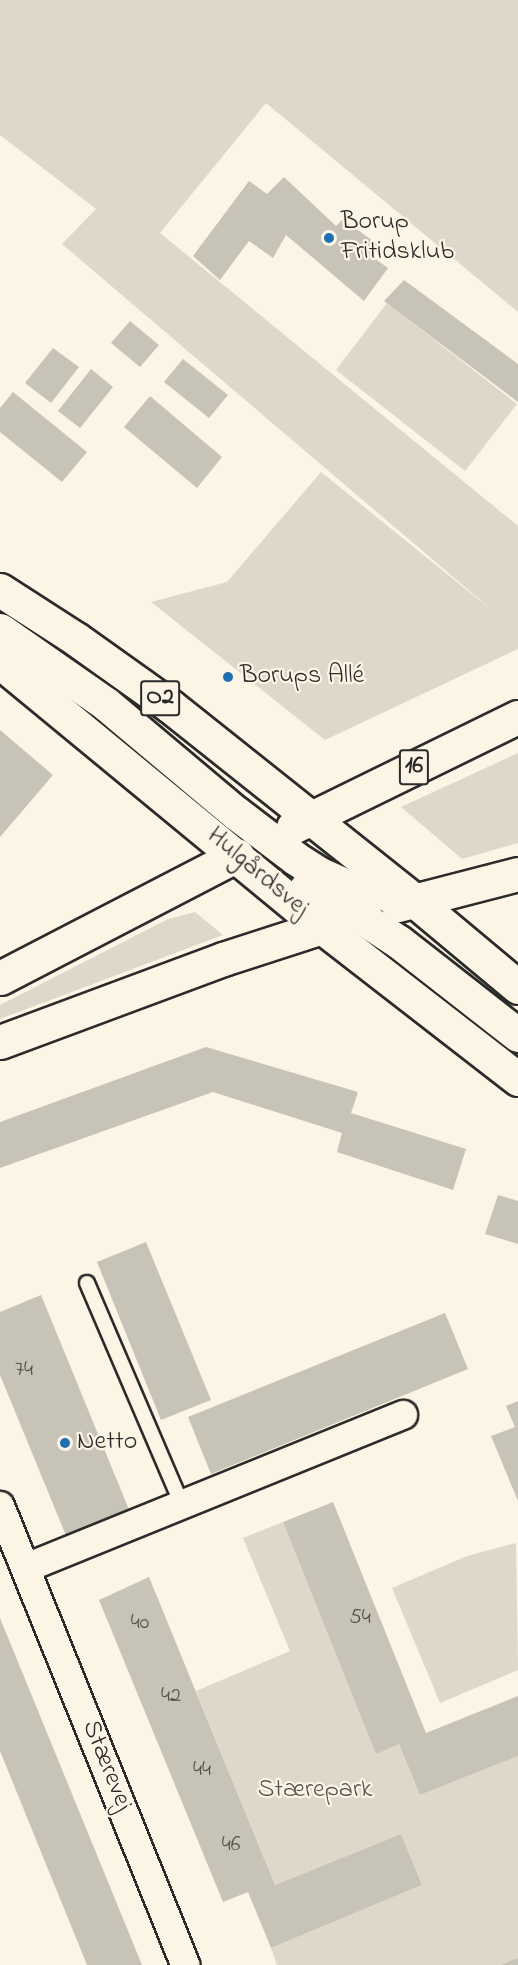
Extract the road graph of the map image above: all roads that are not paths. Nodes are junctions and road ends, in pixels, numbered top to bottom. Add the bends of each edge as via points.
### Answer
1 (0, 590) edge
2 (0, 630) edge
3 (0, 662) edge
4 (518, 717) edge
5 (311, 818) junction
6 (272, 838) junction
7 (237, 855) junction
8 (518, 874) edge
9 (415, 901) junction
10 (358, 915) junction
11 (322, 927) junction
12 (0, 978) edge
13 (518, 987) edge
14 (518, 1035) edge
15 (0, 1042) edge
16 (518, 1079) edge
17 (87, 1283) dead end
18 (404, 1415) dead end
19 (182, 1505) junction
20 (0, 1506) edge
21 (26, 1568) junction
22 (185, 1965) edge

1 - 5 main road, O2 via 171,706
2 - 6 main road via 106,704 236,813
3 - 7 main road, Hulgårdsvej
4 - 5 main road, 16
5 - 6 main road, 16
5 - 9 main road, O2
6 - 7 main road, 16
6 - 9 main road via 295,858 345,885
7 - 10 main road
7 - 11 main road, Hulgårdsvej
7 - 12 main road
8 - 9 main road
9 - 10 main road
9 - 13 main road, O2
10 - 11 main road
10 - 14 main road
11 - 15 main road via 223,959
11 - 16 main road, Hulgårdsvej
17 - 19 lane
18 - 19 street
19 - 21 street
20 - 21 street, Stærevej
21 - 22 street, Stærevej

